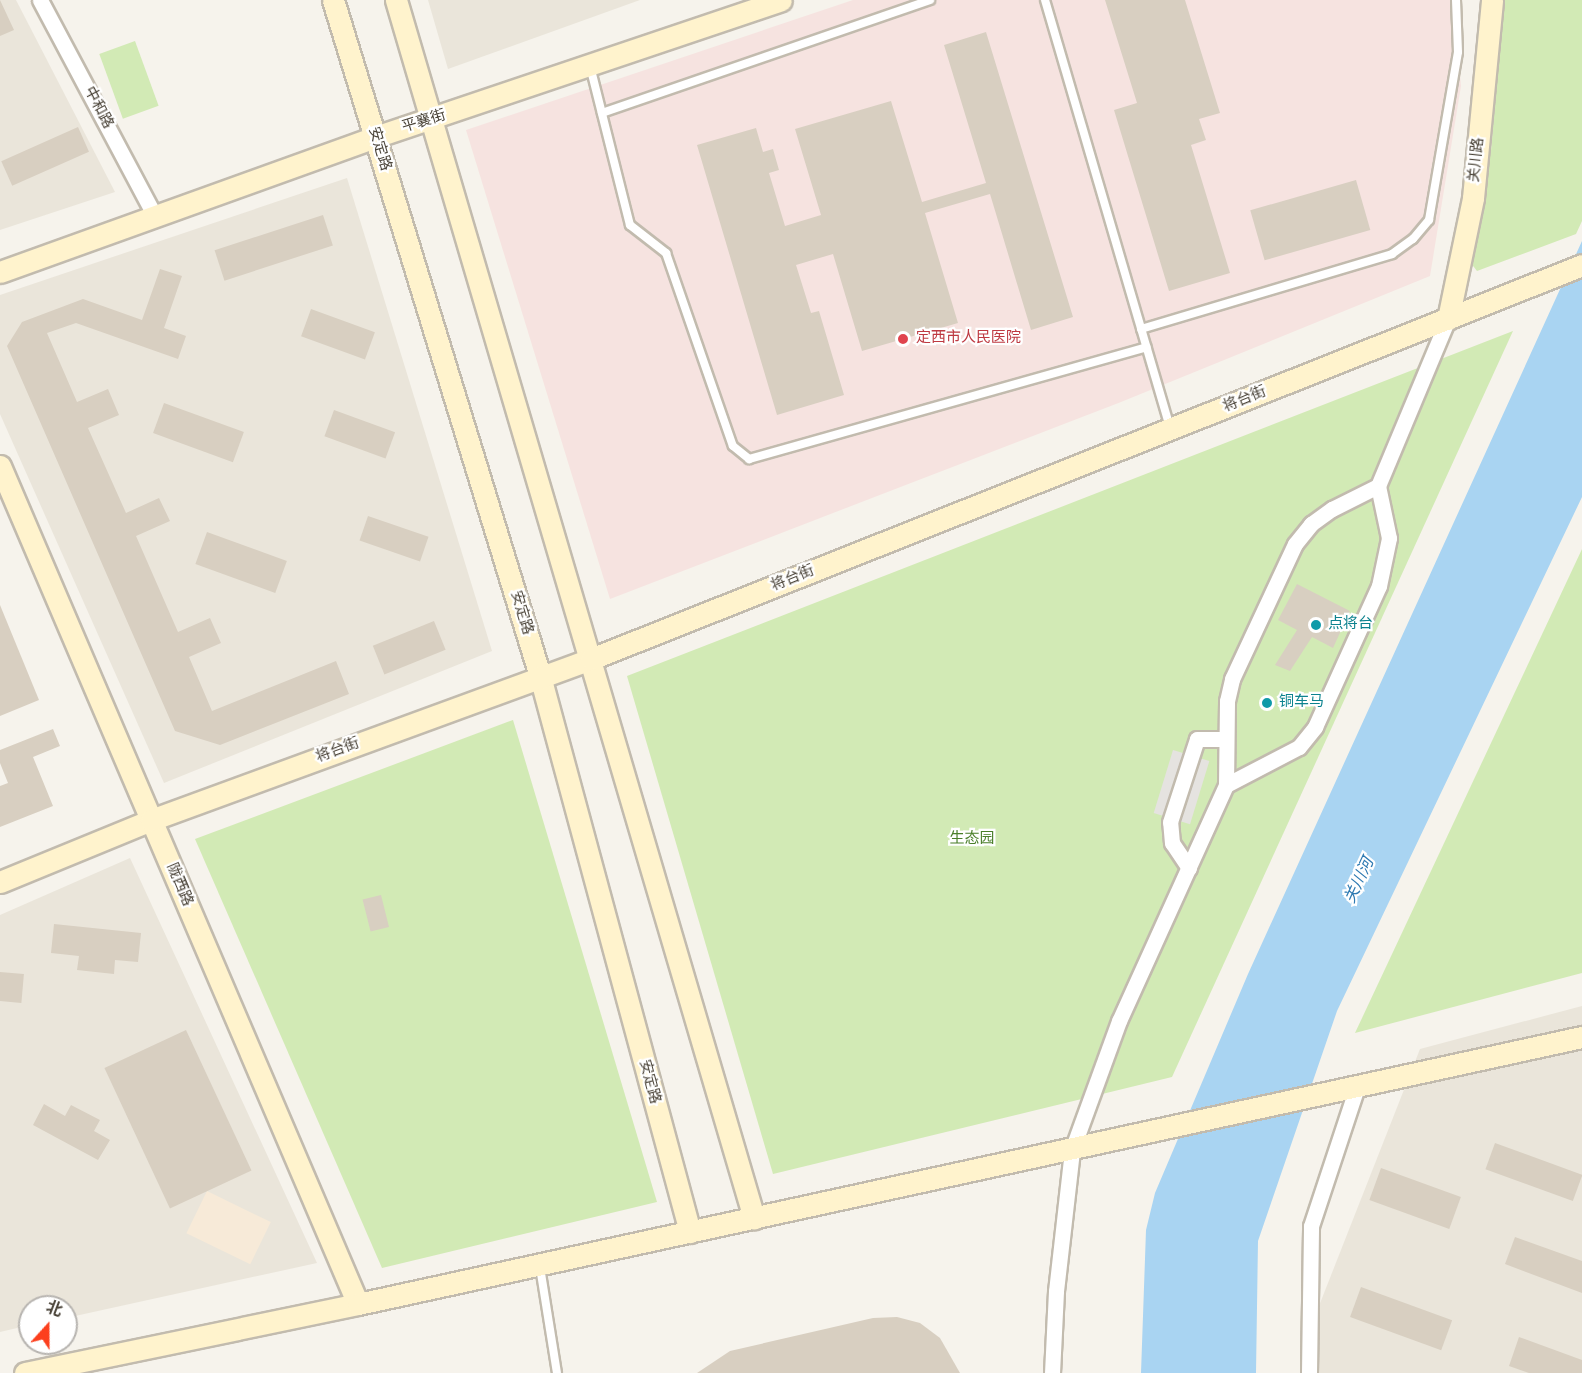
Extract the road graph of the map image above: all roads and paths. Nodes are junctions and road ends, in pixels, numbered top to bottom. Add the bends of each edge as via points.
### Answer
1 (40, 0) edge
2 (333, 0) edge
3 (396, 0) edge
4 (781, 0) edge
5 (930, 0) edge
6 (1045, 0) edge
7 (1456, 0) edge
8 (1492, 0) edge
9 (590, 66) junction
10 (602, 113) junction
11 (430, 121) junction
12 (375, 137) junction
13 (155, 216) junction
14 (1582, 265) edge
15 (0, 272) edge
16 (1448, 319) junction
17 (1141, 329) junction
18 (1147, 347) junction
19 (1170, 429) junction
20 (0, 466) edge
21 (1378, 486) junction
22 (591, 659) junction
23 (540, 676) junction
24 (1227, 739) junction
25 (1226, 785) junction
26 (151, 820) junction
27 (1189, 868) junction
28 (0, 882) edge
29 (1582, 1037) edge
30 (1357, 1087) junction
31 (1072, 1150) junction
32 (754, 1218) junction
33 (690, 1232) junction
34 (539, 1265) junction
35 (358, 1305) junction
36 (25, 1373) edge
37 (557, 1373) edge
38 (1052, 1373) edge
39 (1309, 1373) edge

1 - 13 street, 中和路
2 - 12 street, 安定路
3 - 11 street
4 - 9 street, 平襄街
5 - 10 lane
6 - 17 lane
7 - 17 lane via 1458,52 1429,220 1413,239 1392,254
8 - 16 street, 关川路 via 1473,198
9 - 10 lane
9 - 11 street, 平襄街
10 - 18 lane via 630,225 666,252 733,446 749,459
11 - 12 street, 平襄街
11 - 22 street
12 - 13 street, 平襄街
12 - 23 street, 安定路
13 - 15 street, 平襄街
14 - 16 street, 将台街
16 - 19 street, 将台街
16 - 21 street
17 - 18 lane
18 - 19 lane
19 - 22 street, 将台街
20 - 26 street, 陇西路
21 - 24 street via 1332,509 1311,524 1295,544 1232,679
21 - 25 street via 1389,538 1386,563 1315,727 1299,747
22 - 23 street, 将台街
22 - 32 street
23 - 26 street, 将台街
23 - 33 street, 安定路
24 - 25 street
24 - 27 street via 1197,740 1170,822 1172,843
25 - 27 street
26 - 28 street, 将台街
26 - 35 street, 陇西路
27 - 31 street via 1119,1021
29 - 30 street
30 - 31 street
30 - 39 street via 1311,1226
31 - 32 street
31 - 38 street via 1056,1291
32 - 33 street
33 - 34 street
34 - 35 street
34 - 37 lane
35 - 36 street

